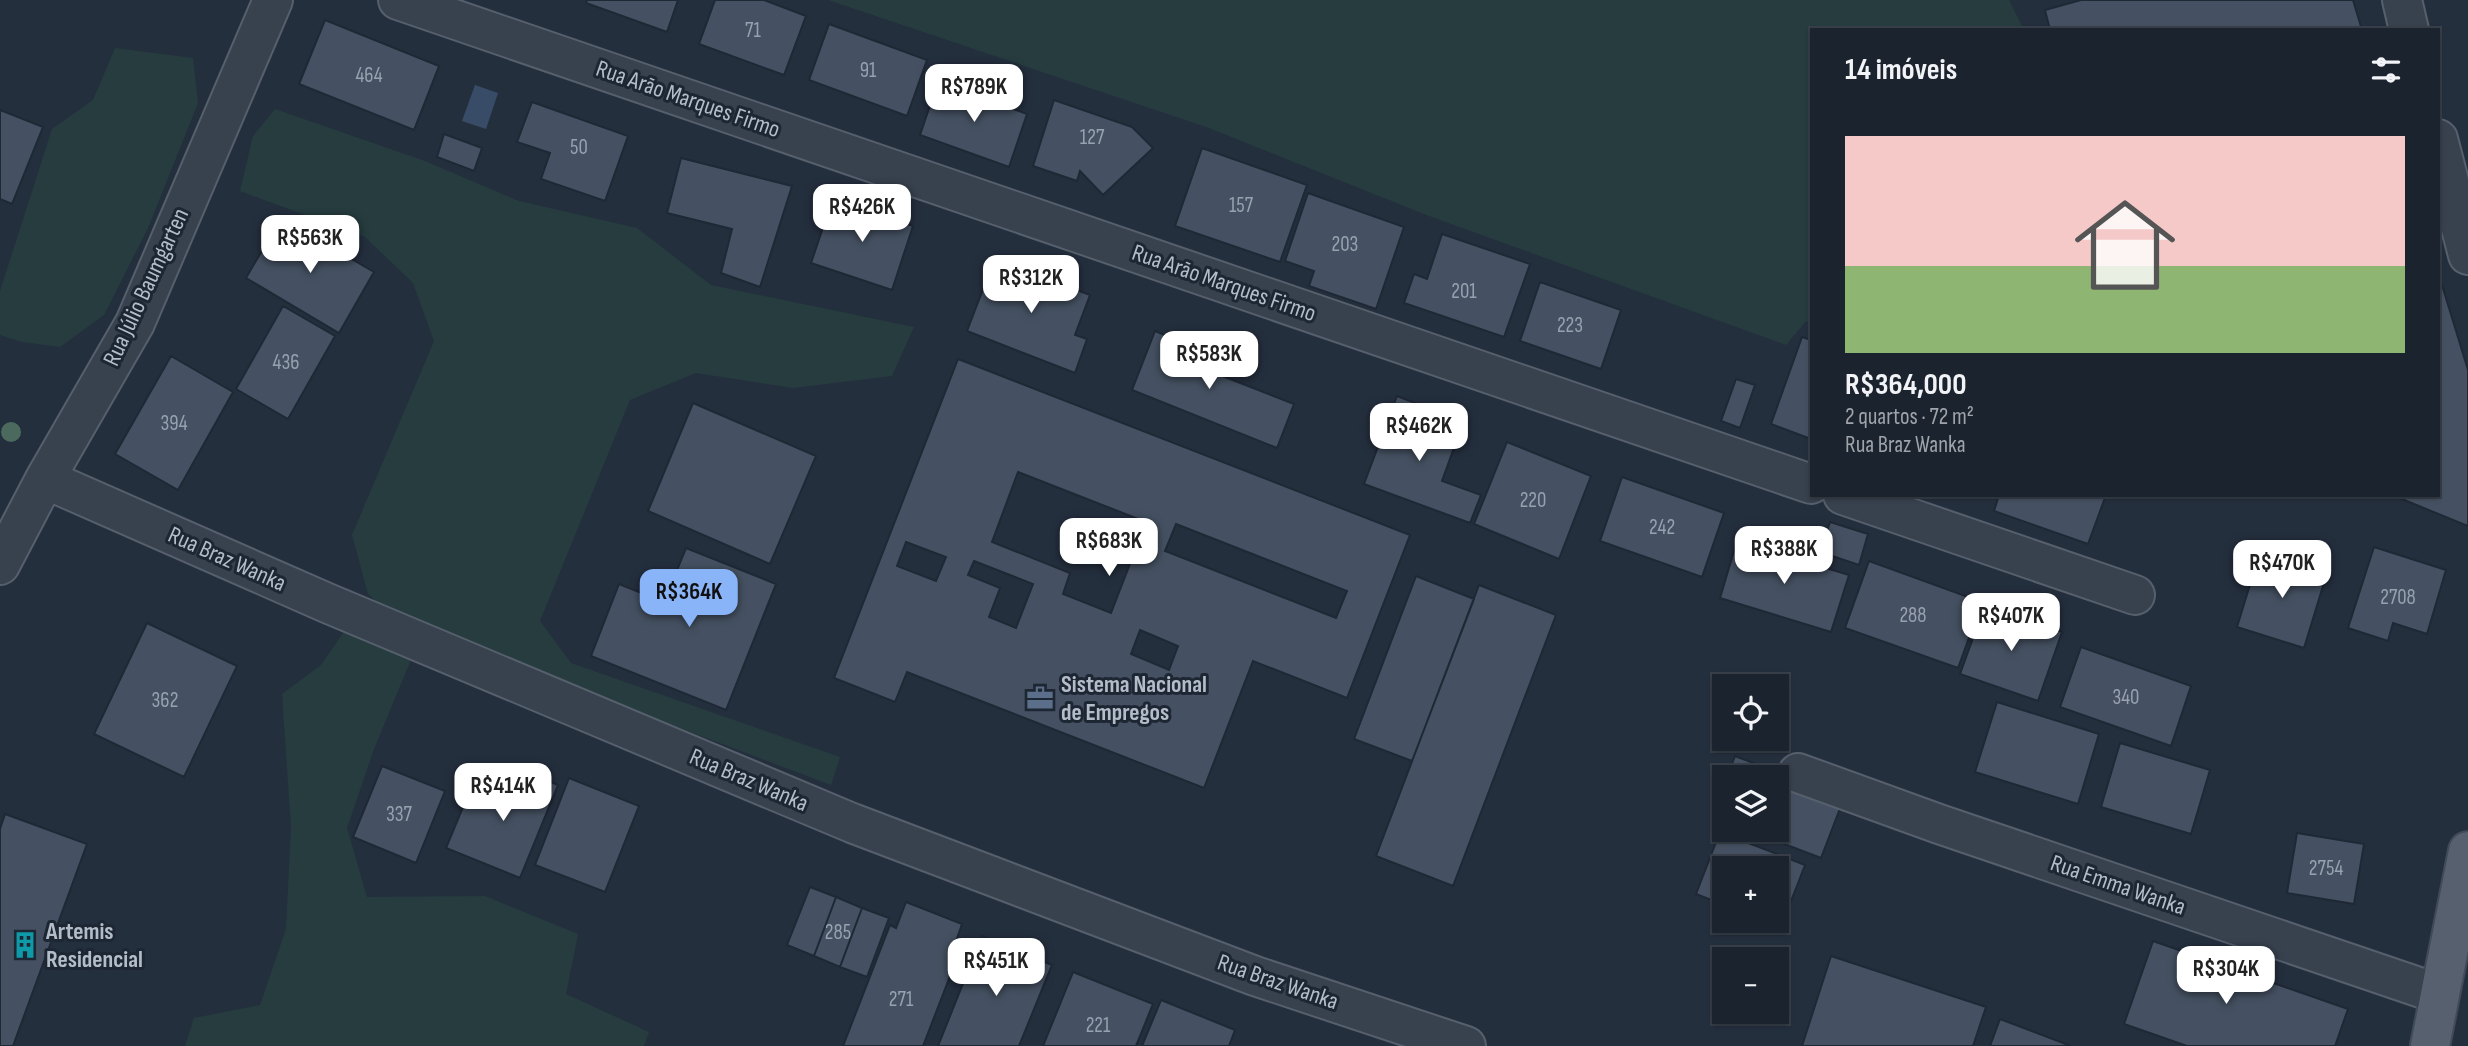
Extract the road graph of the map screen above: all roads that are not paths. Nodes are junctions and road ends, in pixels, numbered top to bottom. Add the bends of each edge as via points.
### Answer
1 (272, 0) edge
2 (398, 0) edge
3 (2402, 0) edge
4 (2409, 28) edge
5 (2440, 147) edge
6 (2468, 255) edge
7 (45, 479) junction
8 (1810, 484) edge
9 (1849, 497) edge
10 (0, 565) edge
11 (2135, 596) dead end
12 (1798, 773) dead end
13 (2468, 851) edge
14 (2439, 993) junction
15 (1466, 1046) edge
16 (2430, 1046) edge

1 - 7 street, Rua Júlio Baumgarten via 135,324
2 - 8 street, Rua Arão Marques Firmo
3 - 4 street
5 - 6 street
7 - 10 street, Rua Júlio Baumgarten
7 - 15 street, Rua Braz Wanka via 852,823 1255,976
9 - 11 street
12 - 14 street, Rua Emma Wanka
13 - 14 main road
14 - 16 main road

